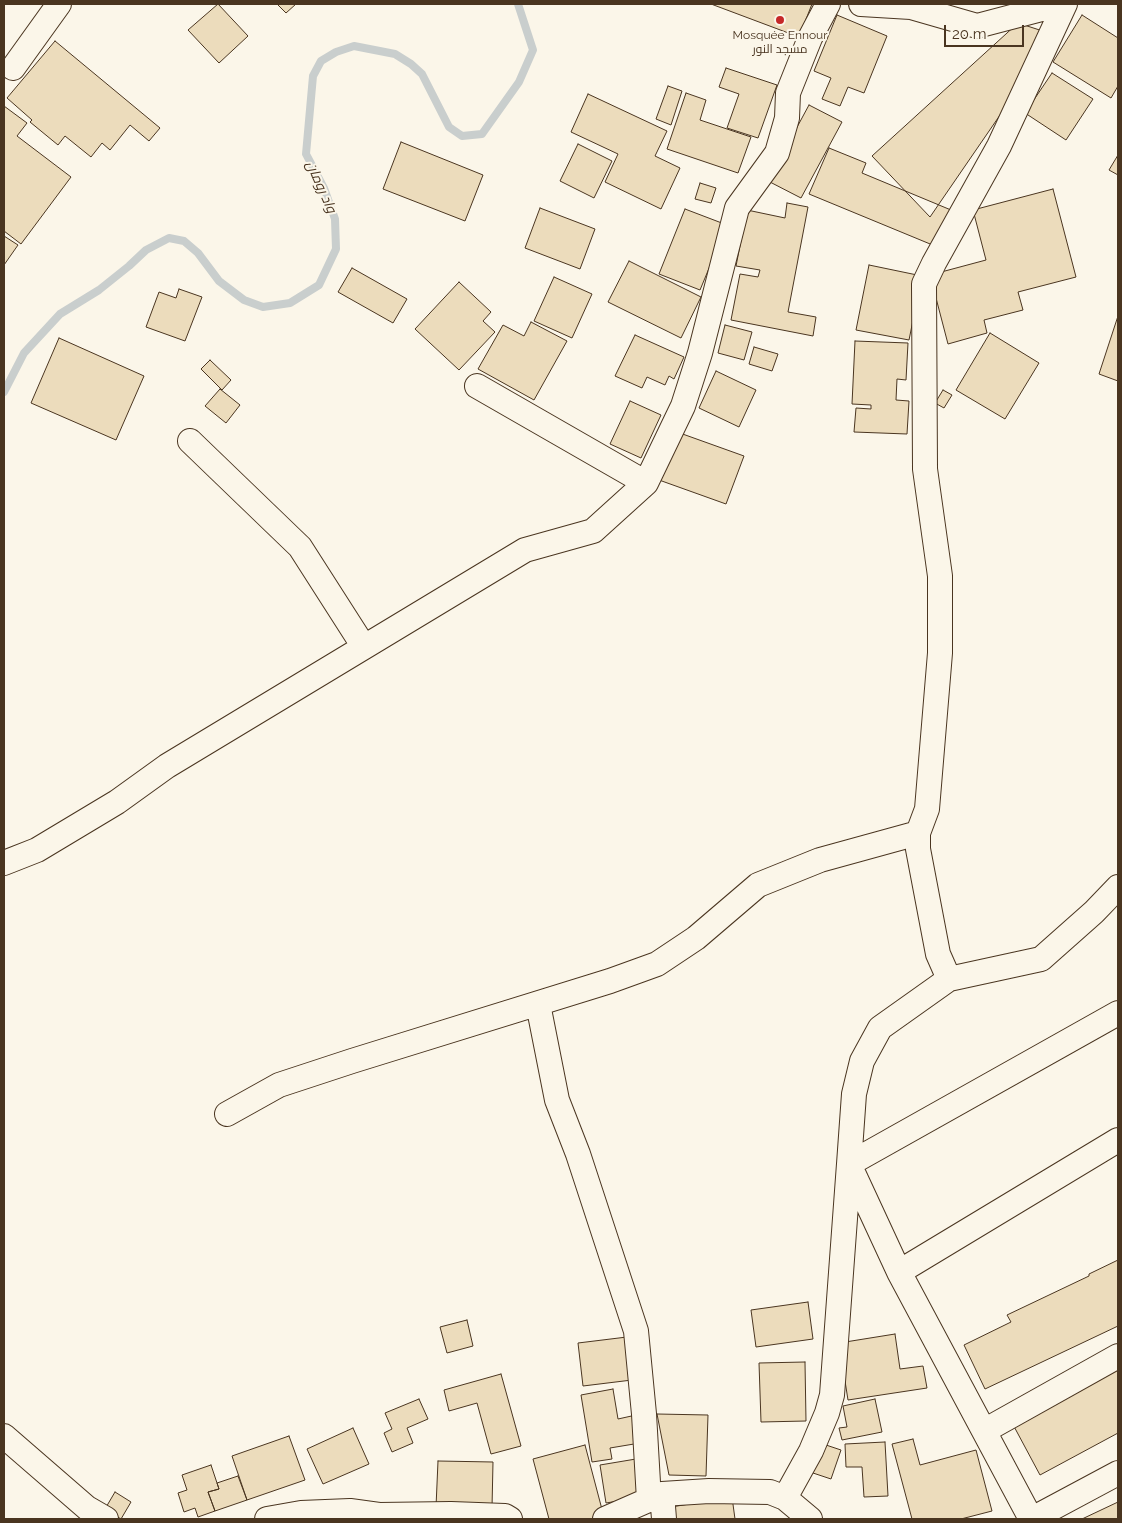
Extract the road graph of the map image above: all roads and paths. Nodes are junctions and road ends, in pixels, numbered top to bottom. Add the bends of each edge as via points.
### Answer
1 (59, 4) edge
2 (828, 4) edge
3 (861, 4) edge
4 (1061, 4) edge
5 (1065, 4) edge
6 (13, 68) dead end
7 (477, 386) dead end
8 (190, 441) dead end
9 (646, 483) junction
10 (364, 647) junction
11 (918, 833) junction
12 (4, 863) edge
13 (1118, 887) edge
14 (950, 979) junction
15 (538, 1004) junction
16 (1118, 1013) edge
17 (228, 1114) dead end
18 (1118, 1140) edge
19 (849, 1164) junction
20 (899, 1272) junction
21 (1118, 1356) edge
22 (984, 1431) junction
23 (4, 1436) edge
24 (1118, 1473) edge
25 (656, 1497) junction
26 (785, 1498) junction
27 (297, 1516) edge
28 (106, 1519) edge
29 (268, 1519) edge
30 (510, 1519) edge
31 (605, 1519) edge
32 (664, 1519) edge
33 (810, 1519) edge
34 (1032, 1519) edge

1 - 6 street
2 - 9 street via 788,93 787,118 777,153 737,208 683,406
3 - 4 street via 912,8 977,26
5 - 11 street via 999,146 924,284 925,469 940,576 940,653 926,808
7 - 9 street
8 - 10 street via 300,547
9 - 10 street via 594,531 525,550
10 - 12 street via 167,766 101,812 37,850
11 - 14 street via 918,849 938,954
11 - 15 street via 820,860 758,885 696,938 657,964
13 - 14 street via 1040,960
14 - 19 street via 880,1028 862,1060 854,1094
15 - 17 street via 352,1060 279,1086
15 - 25 street via 557,1100 636,1331
16 - 19 street
18 - 20 street
19 - 20 street
19 - 26 street via 832,1394 811,1451
20 - 22 street
21 - 22 street
22 - 34 street
23 - 28 street via 87,1508
24 - 34 street
25 - 26 street via 709,1491 770,1492
25 - 31 street
25 - 32 street
26 - 33 street
27 - 29 street
27 - 30 street via 350,1511 379,1515 505,1516

